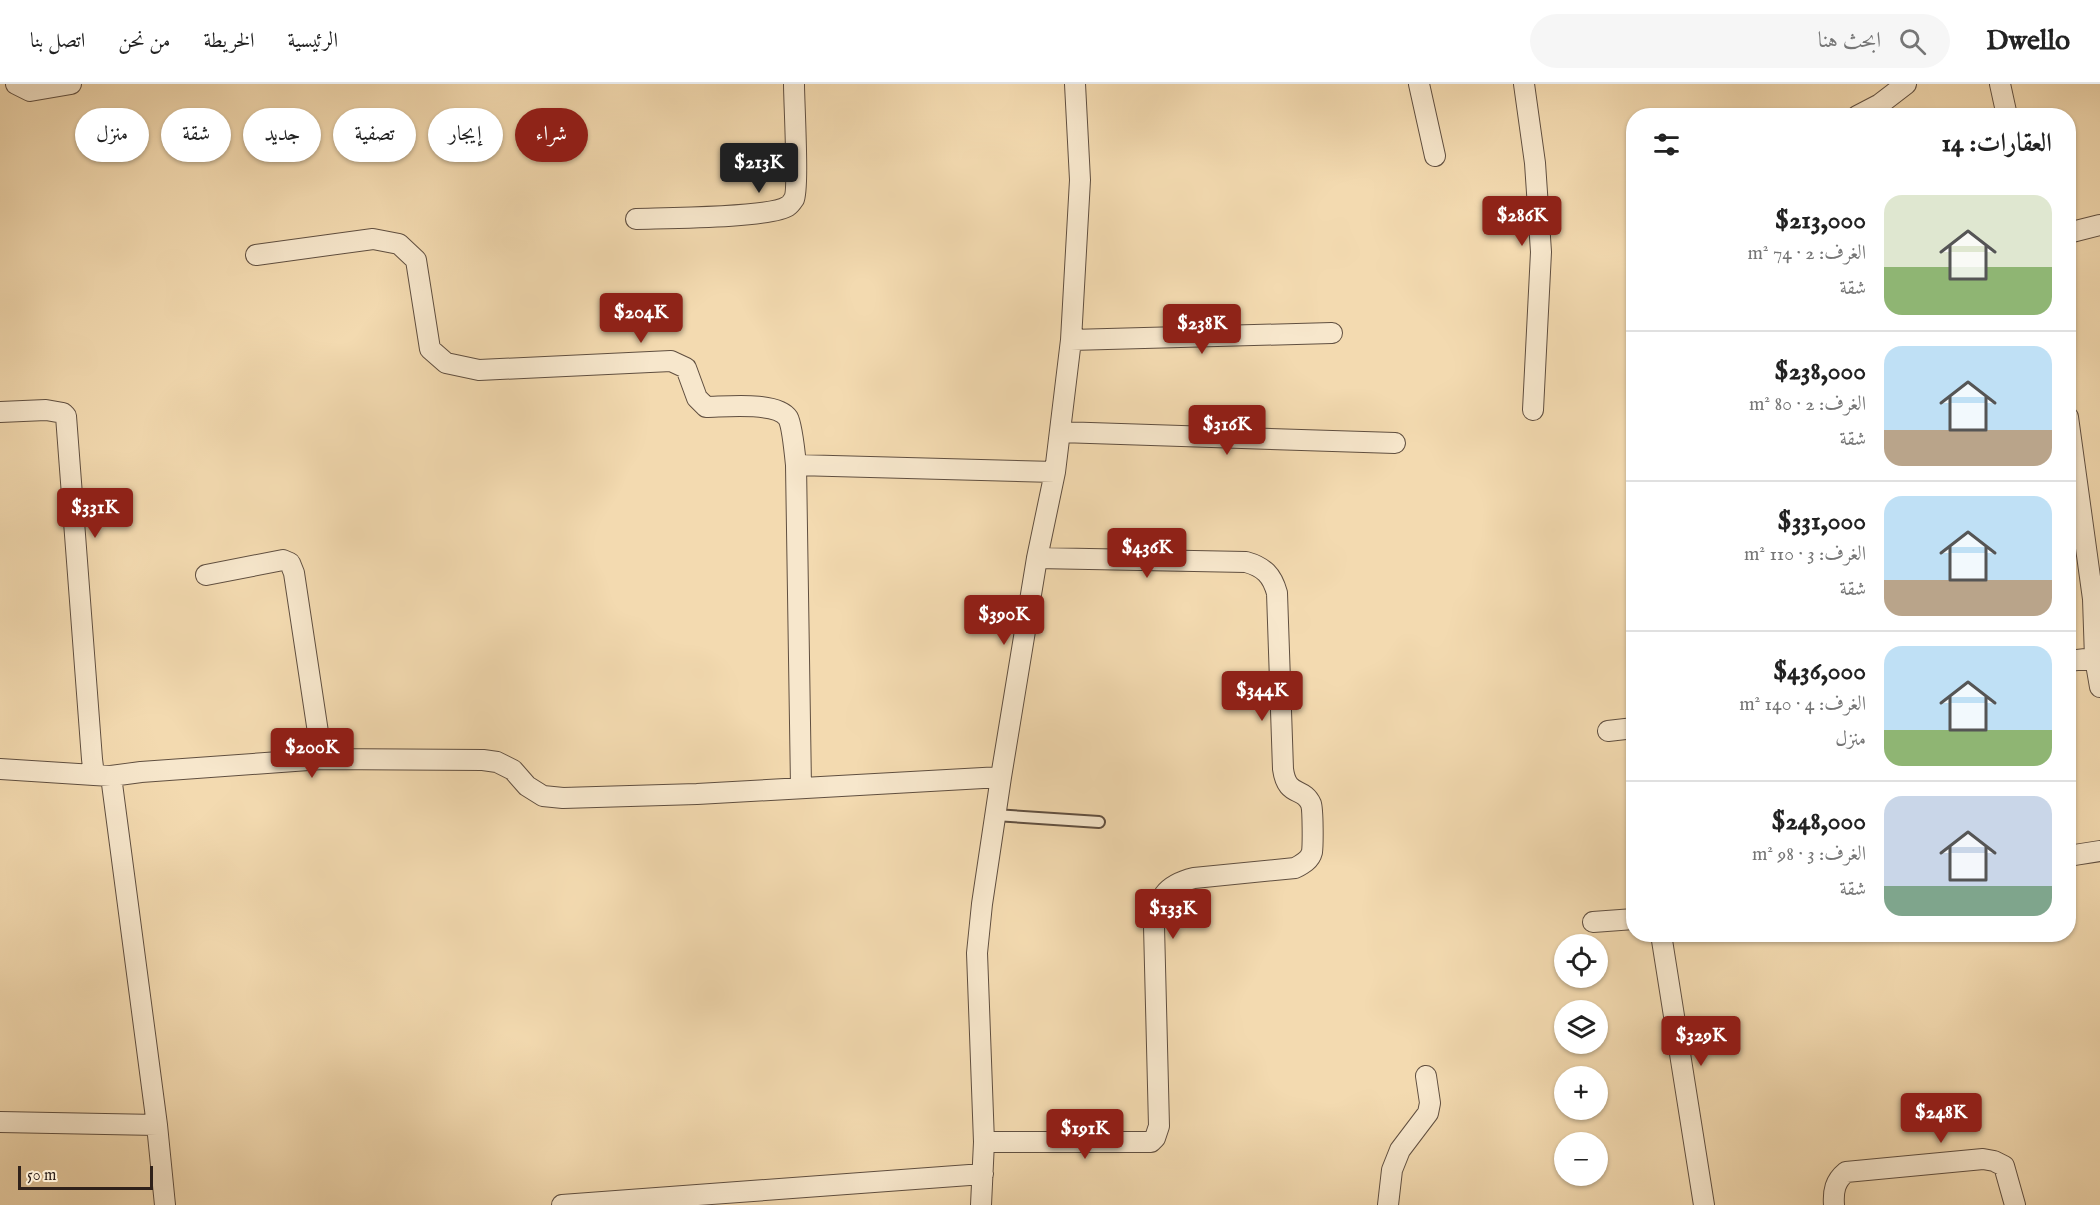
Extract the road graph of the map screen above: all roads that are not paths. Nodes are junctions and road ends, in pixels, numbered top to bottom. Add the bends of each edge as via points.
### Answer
1 (16, 84) edge
2 (71, 84) edge
3 (794, 84) edge
4 (1076, 84) edge
5 (1419, 84) edge
6 (1524, 84) edge
7 (1906, 84) edge
8 (2000, 84) edge
9 (1872, 108) edge
10 (2005, 108) edge
11 (1435, 156) dead end
12 (636, 219) dead end
13 (2100, 225) edge
14 (2076, 231) edge
15 (256, 255) dead end
16 (1332, 333) dead end
17 (1071, 340) junction
18 (1533, 410) dead end
19 (0, 412) edge
20 (1060, 432) junction
21 (1395, 443) dead end
22 (796, 465) junction
23 (1055, 472) junction
24 (2076, 495) edge
25 (1037, 558) junction
26 (206, 575) dead end
27 (2096, 598) edge
28 (2095, 658) junction
29 (2076, 660) edge
30 (2100, 687) edge
31 (1626, 729) edge
32 (1608, 730) dead end
33 (322, 759) junction
34 (0, 769) edge
35 (103, 776) junction
36 (1001, 777) junction
37 (801, 787) junction
38 (995, 815) junction
39 (1099, 822) dead end
40 (2100, 850) edge
41 (2076, 854) edge
42 (1626, 920) edge
43 (1593, 922) dead end
44 (1662, 942) edge
45 (1426, 1076) dead end
46 (0, 1122) edge
47 (157, 1125) junction
48 (984, 1142) junction
49 (983, 1174) junction
50 (165, 1205) edge
51 (562, 1205) edge
52 (981, 1205) edge
53 (1388, 1205) edge
54 (1704, 1205) edge
55 (1834, 1205) edge
56 (2015, 1205) edge

1 - 2 street via 30,91
3 - 12 street via 796,181 795,198 788,207 732,215
4 - 17 street via 1080,180
5 - 11 street
6 - 18 street via 1535,163 1540,252
7 - 9 street
8 - 10 street
13 - 14 street
15 - 22 street via 374,240 399,244 416,260 430,349 446,363 479,370 671,361 686,368 696,398 706,406 764,406 781,412 788,419
16 - 17 street
17 - 20 street
19 - 35 street via 46,410 66,416
20 - 21 street
20 - 23 street
22 - 23 street
22 - 37 street
23 - 25 street
24 - 27 street
25 - 36 street
25 - 48 street via 1246,562 1265,569 1274,580 1277,593 1285,782 1312,806 1312,853 1295,868 1181,881 1165,893 1157,906 1154,926 1159,1126 1151,1142
26 - 33 street via 283,560 290,563 301,609
27 - 28 street
28 - 29 street
28 - 30 street
31 - 32 street
33 - 35 street
33 - 37 street via 497,762 513,770 543,796 563,798
34 - 35 street
35 - 47 street
36 - 37 street
36 - 38 street
38 - 39 lane
38 - 48 street via 977,953
40 - 41 street
42 - 43 street
44 - 54 street
45 - 53 street via 1428,1113 1400,1150 1392,1170
46 - 47 street
47 - 50 street
48 - 49 street
49 - 51 street
49 - 52 street
55 - 56 street via 1836,1184 1846,1172 1983,1159 2004,1166

